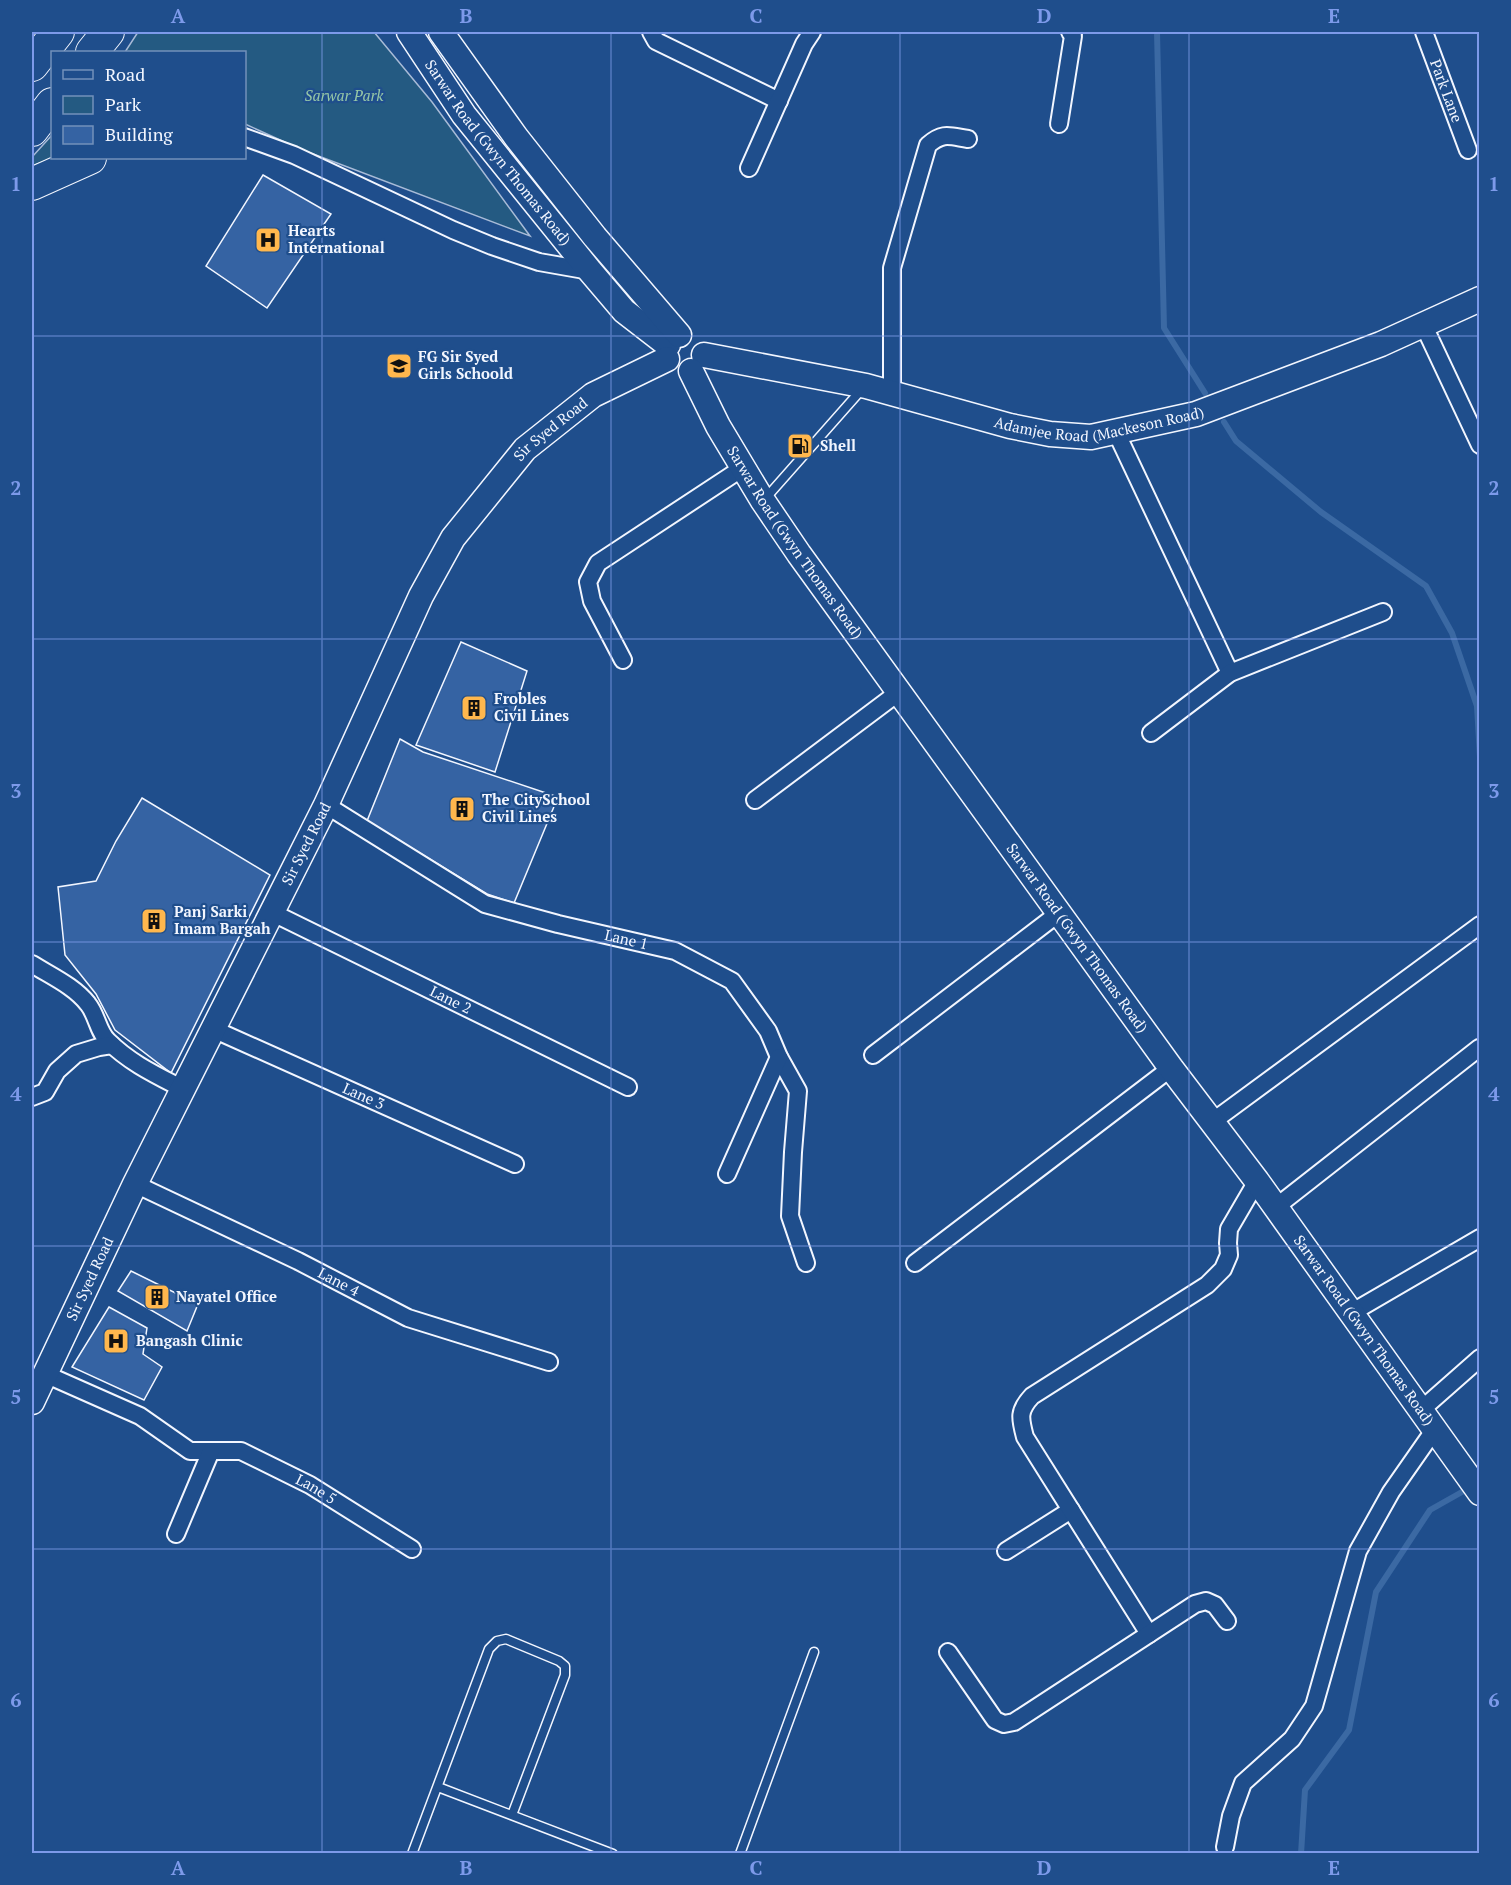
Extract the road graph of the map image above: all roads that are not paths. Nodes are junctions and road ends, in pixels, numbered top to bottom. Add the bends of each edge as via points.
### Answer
1 (57, 32) edge
2 (108, 32) edge
3 (409, 32) edge
4 (441, 32) edge
5 (651, 32) edge
6 (812, 32) edge
7 (1070, 32) edge
8 (1424, 32) edge
9 (94, 51) edge
10 (32, 65) edge
11 (779, 101) junction
12 (51, 105) edge
13 (1059, 124) dead end
14 (32, 130) edge
15 (246, 138) edge
16 (968, 139) dead end
17 (1468, 150) dead end
18 (88, 159) edge
19 (749, 168) dead end
20 (32, 184) edge
21 (590, 271) junction
22 (1479, 299) edge
23 (1423, 324) junction
24 (672, 347) junction
25 (698, 363) junction
26 (866, 386) junction
27 (892, 392) junction
28 (1116, 432) junction
29 (1479, 445) edge
30 (744, 467) junction
31 (763, 501) junction
32 (1383, 612) dead end
33 (623, 660) dead end
34 (1230, 673) junction
35 (899, 692) junction
36 (1151, 733) dead end
37 (755, 800) dead end
38 (326, 805) junction
39 (271, 912) junction
40 (1059, 913) junction
41 (1479, 925) edge
42 (32, 964) edge
43 (213, 1029) junction
44 (112, 1045) junction
45 (1479, 1048) edge
46 (873, 1055) dead end
47 (778, 1057) junction
48 (1171, 1068) junction
49 (628, 1087) dead end
50 (183, 1089) junction
51 (32, 1096) edge
52 (1212, 1122) junction
53 (515, 1164) dead end
54 (727, 1174) dead end
55 (1257, 1181) junction
56 (135, 1184) junction
57 (1276, 1208) junction
58 (1479, 1238) edge
59 (806, 1263) dead end
60 (915, 1263) dead end
61 (1351, 1313) junction
62 (1479, 1358) edge
63 (549, 1362) dead end
64 (45, 1374) junction
65 (32, 1402) edge
66 (1428, 1420) junction
67 (211, 1451) junction
68 (1479, 1493) edge
69 (1071, 1510) junction
70 (176, 1534) dead end
71 (412, 1549) dead end
72 (1006, 1551) dead end
73 (1227, 1621) dead end
74 (1149, 1634) junction
75 (814, 1652) dead end
76 (948, 1652) dead end
77 (438, 1787) junction
78 (512, 1815) junction
79 (1225, 1847) dead end
80 (412, 1854) edge
81 (613, 1854) edge
82 (740, 1854) edge

1 - 10 highway
2 - 9 highway
3 - 21 street, Sarwar Road (Gwyn Thomas Road) via 464,115
4 - 24 street, Sarwar Road (Gwyn Thomas Road)
5 - 11 street via 656,41
6 - 11 street
7 - 13 street via 1073,36
8 - 17 street, Park Lane
11 - 19 street
12 - 14 highway
15 - 21 street via 295,151 492,246 539,262
16 - 27 street via 937,136 928,145 892,268
18 - 20 highway
21 - 24 street, Sarwar Road (Gwyn Thomas Road) via 624,311
22 - 23 street, Adamjee Road (Mackeson Road)
23 - 28 street, Adamjee Road (Mackeson Road) via 1381,344 1196,414
23 - 29 street
24 - 25 street via 671,366 677,370 684,372
24 - 25 street via 687,334 700,341
24 - 38 street, Sir Syed Road via 593,395 525,449 453,538 422,596
25 - 26 street, Adamjee Road (Mackeson Road)
25 - 30 street, Sarwar Road (Gwyn Thomas Road) via 718,426
26 - 27 street, Adamjee Road (Mackeson Road)
26 - 31 lane
27 - 28 street, Adamjee Road (Mackeson Road) via 1050,434 1091,437
28 - 34 street
30 - 31 street, Sarwar Road (Gwyn Thomas Road)
30 - 33 street via 598,563 588,582 592,601
31 - 35 street, Sarwar Road (Gwyn Thomas Road)
32 - 34 street
34 - 36 street
35 - 37 street
35 - 40 street, Sarwar Road (Gwyn Thomas Road)
38 - 39 street, Sir Syed Road
38 - 47 street, Lane 1 via 485,904 675,951 732,981 768,1031
39 - 43 street, Sir Syed Road
39 - 49 street, Lane 2
40 - 46 street
40 - 48 street, Sarwar Road (Gwyn Thomas Road)
41 - 52 street
42 - 44 street via 69,986 89,1005
43 - 50 street, Sir Syed Road
43 - 53 street, Lane 3
44 - 50 street via 138,1066
44 - 51 street via 76,1054 57,1071 45,1092
45 - 57 street
47 - 54 street
47 - 59 street, Lane 1 via 798,1091 790,1216
48 - 52 street, Sarwar Road (Gwyn Thomas Road)
48 - 60 street
50 - 56 street, Sir Syed Road
52 - 55 street, Sarwar Road (Gwyn Thomas Road)
55 - 57 street, Sarwar Road (Gwyn Thomas Road)
55 - 69 street via 1229,1229 1229,1255 1223,1269 1207,1285 1032,1396 1023,1406 1020,1418 1024,1437
56 - 63 street, Lane 4 via 408,1318
56 - 64 street, Sir Syed Road
57 - 61 street, Sarwar Road (Gwyn Thomas Road)
58 - 61 street
61 - 66 street, Sarwar Road (Gwyn Thomas Road)
62 - 66 street
64 - 65 street, Sir Syed Road
64 - 67 street, Lane 5 via 140,1416 190,1450
66 - 68 street, Sarwar Road (Gwyn Thomas Road)
66 - 79 street via 1358,1551 1314,1706 1292,1739 1243,1783
67 - 70 street
67 - 71 street, Lane 5 via 241,1451 310,1485
69 - 72 street
69 - 74 street
73 - 74 street via 1215,1605 1206,1601
74 - 76 street via 1014,1722 1004,1724 995,1720
75 - 82 lane
77 - 78 lane
77 - 78 lane via 489,1649 496,1641 506,1639 565,1666 565,1675
77 - 80 lane
78 - 81 lane

